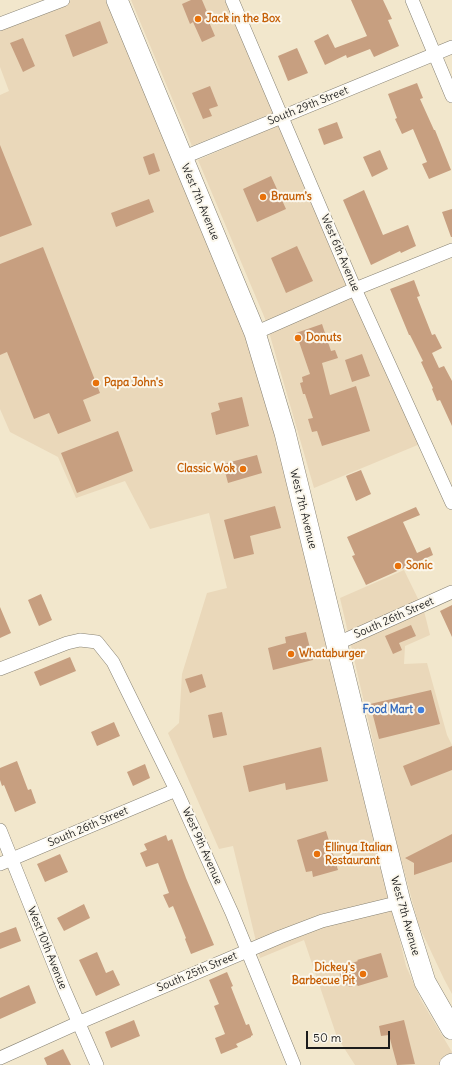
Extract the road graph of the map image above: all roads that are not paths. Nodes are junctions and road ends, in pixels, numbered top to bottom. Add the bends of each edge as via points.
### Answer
1 (63, 0) edge
2 (117, 0) edge
3 (232, 0) edge
4 (412, 0) edge
5 (0, 24) edge
6 (452, 47) edge
7 (434, 55) junction
8 (452, 96) edge
9 (282, 117) junction
10 (182, 158) junction
11 (452, 250) edge
12 (355, 289) junction
13 (255, 333) junction
14 (452, 503) edge
15 (452, 592) edge
16 (336, 644) junction
17 (0, 669) edge
18 (176, 790) junction
19 (0, 830) edge
20 (6, 861) edge
21 (400, 902) junction
22 (247, 951) junction
23 (78, 1023) junction
24 (452, 1029) edge
25 (0, 1058) edge
26 (452, 1063) edge
27 (97, 1065) edge
28 (294, 1065) edge
29 (449, 1065) edge

1 - 5 street
2 - 10 main road, West 7th Avenue
3 - 9 street, West 6th Avenue
4 - 7 street
6 - 7 street, South 29th Street
7 - 8 street
7 - 9 street, South 29th Street
9 - 10 street, South 29th Street
9 - 12 street, West 6th Avenue
10 - 13 main road, West 7th Avenue
11 - 12 street
12 - 13 street
12 - 14 street, West 6th Avenue
13 - 16 main road, West 7th Avenue via 285,433
15 - 16 street, South 26th Street
16 - 21 main road, West 7th Avenue
17 - 18 street, West 9th Avenue via 67,643 80,640 98,642 113,662
18 - 20 street, South 26th Street
18 - 22 street, West 9th Avenue
19 - 20 street, West 10th Avenue
20 - 23 street, West 10th Avenue
21 - 22 street, South 25th Street via 322,921
21 - 24 main road, West 7th Avenue via 425,982
22 - 23 street, South 25th Street
22 - 28 street, West 9th Avenue
23 - 25 street, South 25th Street
23 - 27 street, West 10th Avenue
26 - 29 street

